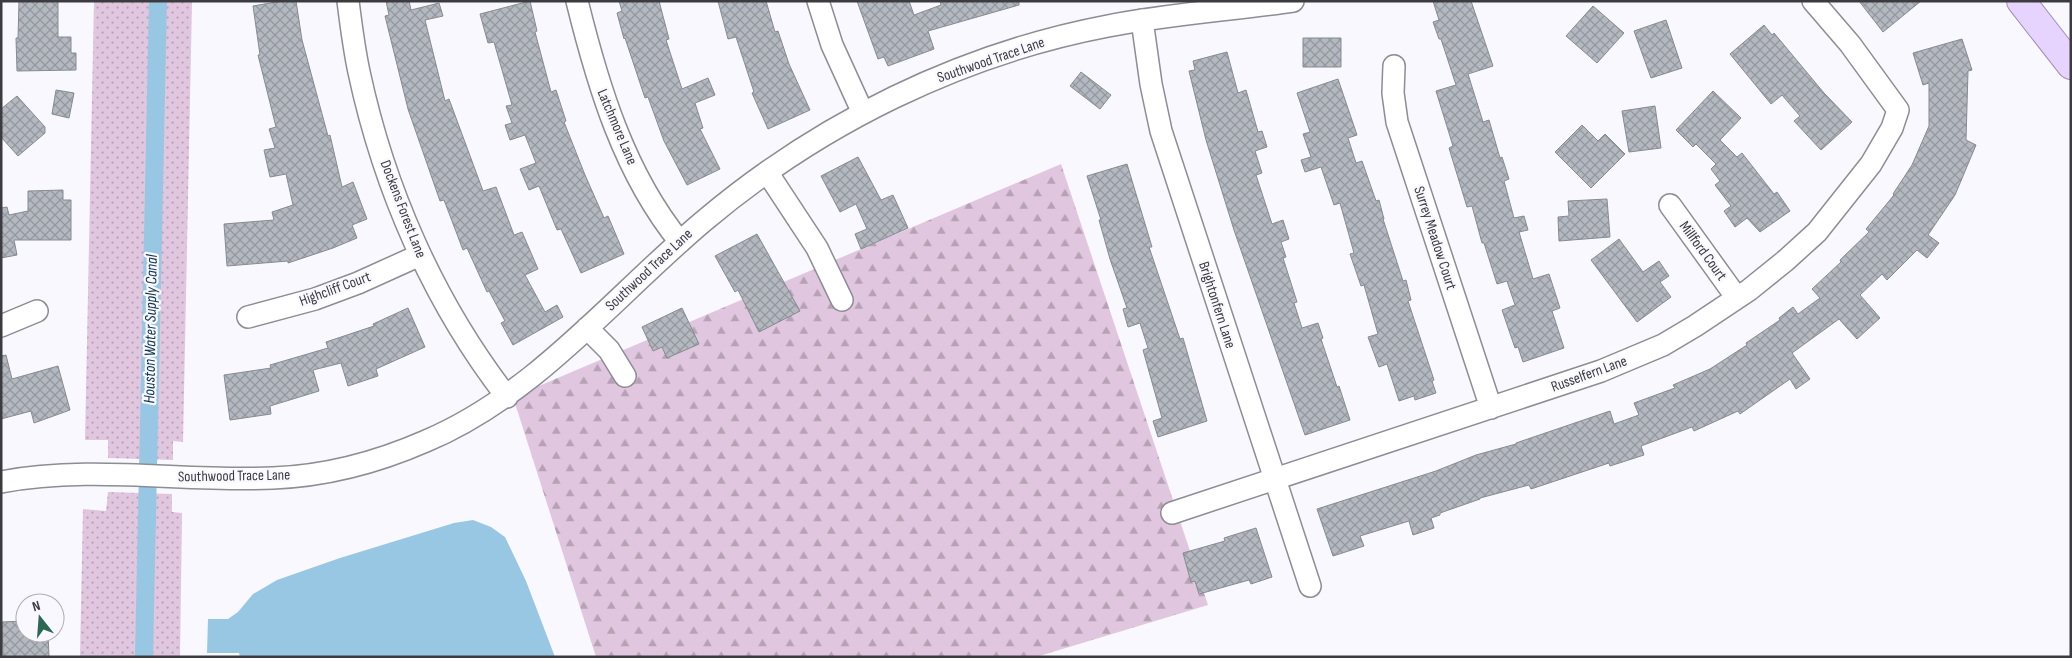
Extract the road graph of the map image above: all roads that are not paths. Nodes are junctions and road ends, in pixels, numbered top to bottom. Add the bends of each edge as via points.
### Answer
1 (348, 1) edge
2 (577, 1) edge
3 (818, 1) edge
4 (1293, 1) edge
5 (1813, 1) edge
6 (2021, 1) edge
7 (1256, 4) edge
8 (1142, 20) junction
9 (2071, 65) edge
10 (1394, 66) dead end
11 (863, 113) junction
12 (767, 172) junction
13 (1670, 205) dead end
14 (680, 242) junction
15 (420, 255) junction
16 (1737, 298) junction
17 (842, 300) dead end
18 (37, 311) dead end
19 (248, 317) dead end
20 (1, 326) edge
21 (587, 328) junction
22 (625, 376) dead end
23 (507, 397) junction
24 (1491, 408) junction
25 (1275, 479) junction
26 (1, 482) edge
27 (1172, 513) dead end
28 (1310, 586) dead end

1 - 15 street, Dockens Forest Lane via 370,118
2 - 14 street, Latchmore Lane via 612,120 646,192
3 - 11 street via 832,45
4 - 7 street, Southwood Trace Lane
5 - 16 street, Russelfern Lane via 1850,44 1898,110 1892,128 1871,164 1817,232
6 - 9 main road
7 - 8 street, Southwood Trace Lane
8 - 11 street, Southwood Trace Lane via 1050,39 1006,52 928,82
8 - 25 street, Brightonfern Lane via 1161,131
10 - 24 street, Surrey Meadow Court via 1397,122
11 - 12 street, Southwood Trace Lane
12 - 14 street, Southwood Trace Lane via 738,192
12 - 17 street via 817,248
13 - 16 street, Millford Court
14 - 21 street, Southwood Trace Lane
15 - 19 street, Highcliff Court via 315,299
15 - 23 street, Dockens Forest Lane via 460,329
16 - 24 street, Russelfern Lane via 1680,336 1644,354
18 - 20 street
21 - 22 street via 608,350
21 - 23 street, Southwood Trace Lane
23 - 26 street, Southwood Trace Lane via 425,442 350,467 274,478 62,475
24 - 25 street, Russelfern Lane
25 - 27 street, Russelfern Lane
25 - 28 street, Brightonfern Lane

